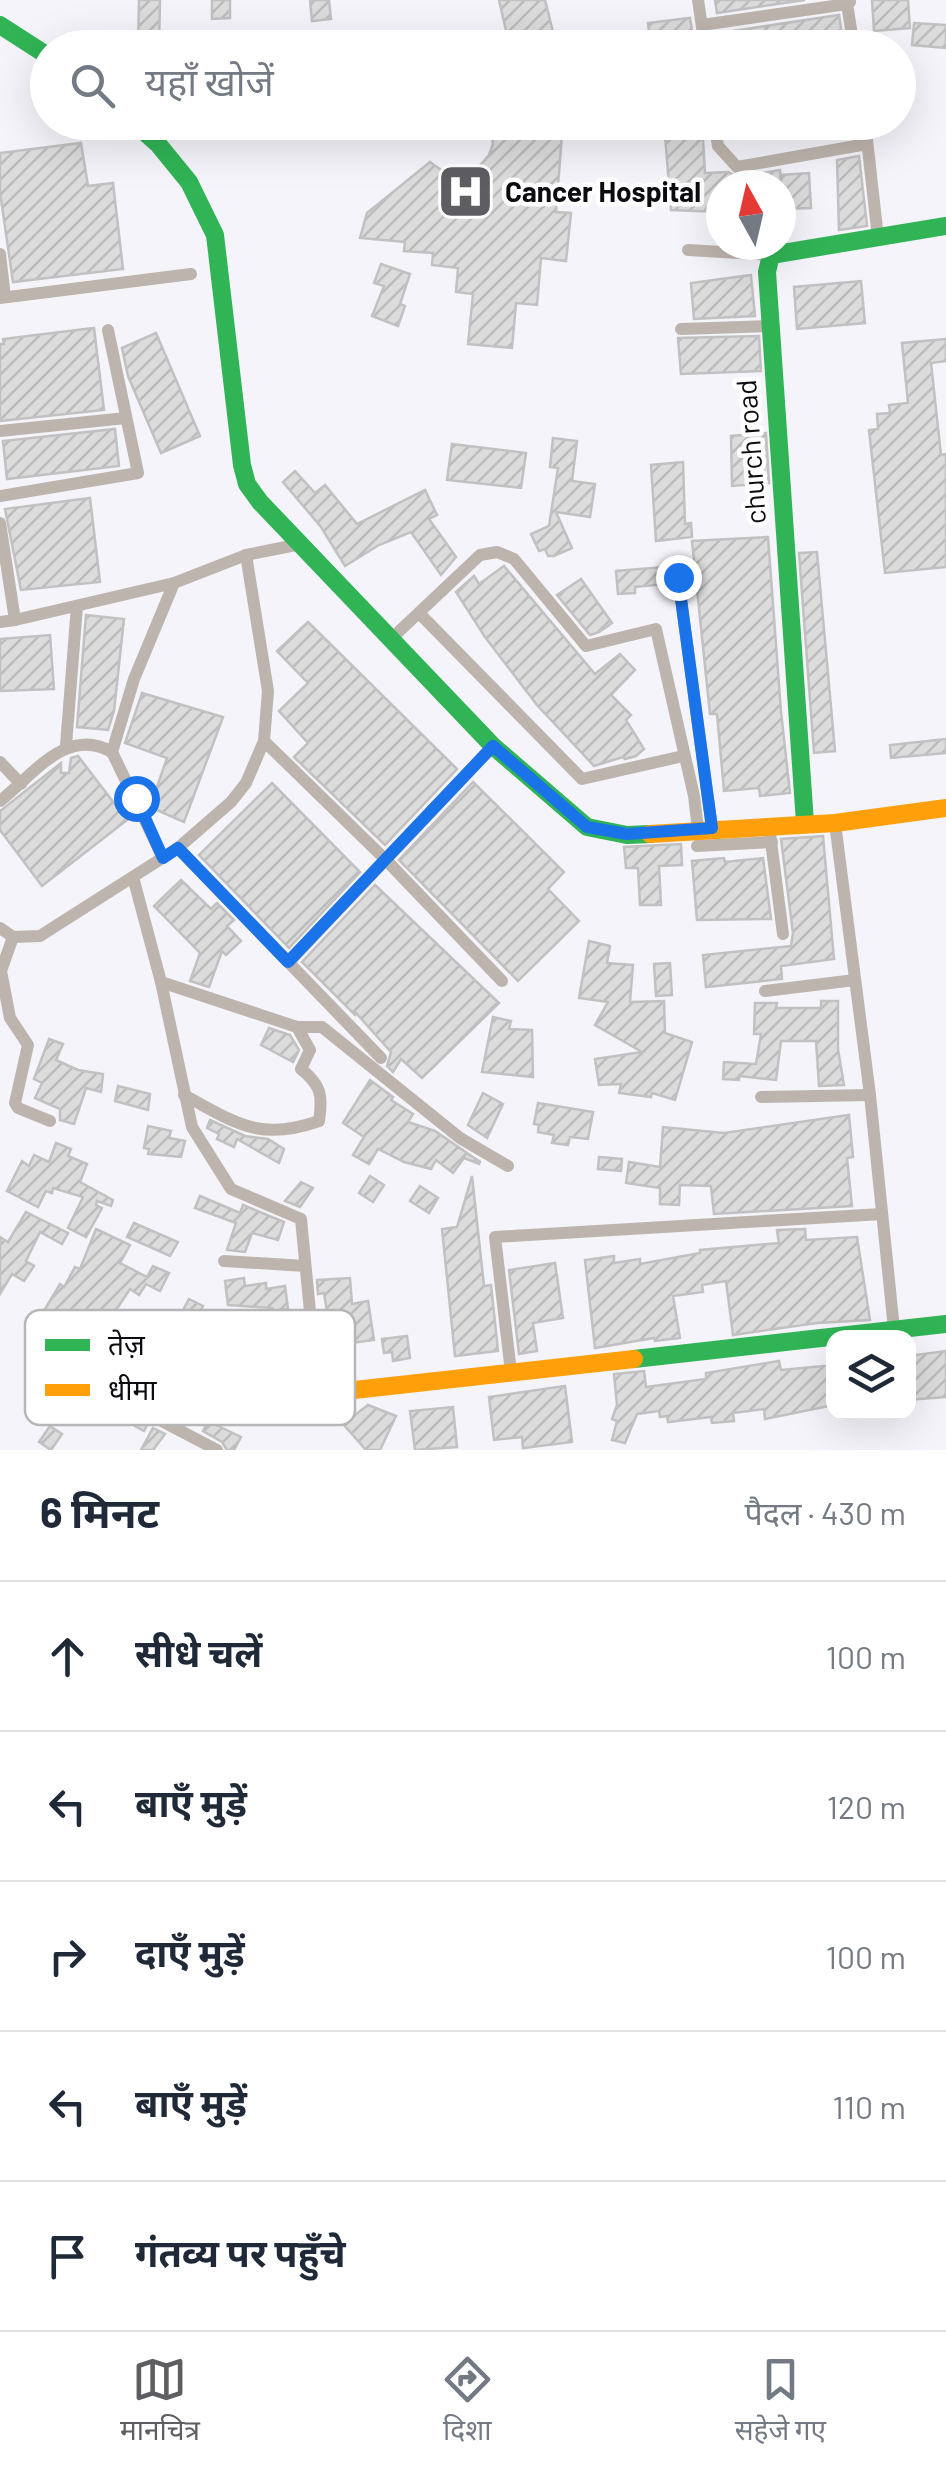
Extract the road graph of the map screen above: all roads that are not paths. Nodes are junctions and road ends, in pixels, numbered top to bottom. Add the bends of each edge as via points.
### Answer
1 (698, 0) edge
2 (849, 2) edge
3 (0, 25) edge
4 (702, 25) junction
5 (703, 30) edge
6 (852, 30) edge
7 (30, 44) edge
8 (153, 140) edge
9 (717, 140) edge
10 (867, 140) edge
11 (867, 144) junction
12 (946, 226) edge
13 (878, 238) junction
14 (688, 250) dead end
15 (706, 251) edge
16 (796, 251) edge
17 (0, 254) edge
18 (770, 260) edge
19 (191, 274) dead end
20 (3, 298) edge
21 (770, 326) junction
22 (681, 329) dead end
23 (108, 330) dead end
24 (126, 418) junction
25 (0, 431) edge
26 (0, 496) edge
27 (0, 523) edge
28 (301, 544) junction
29 (246, 555) junction
30 (678, 577) dead end
31 (174, 583) junction
32 (77, 606) junction
33 (419, 612) junction
34 (7, 621) edge
35 (392, 638) junction
36 (264, 742) junction
37 (66, 746) junction
38 (493, 746) junction
39 (112, 752) junction
40 (683, 756) junction
41 (0, 762) edge
42 (21, 784) junction
43 (0, 800) edge
44 (946, 808) edge
45 (835, 822) junction
46 (805, 823) junction
47 (702, 834) junction
48 (770, 834) junction
49 (178, 848) junction
50 (163, 858) junction
51 (386, 860) junction
52 (133, 878) junction
53 (0, 928) edge
54 (783, 934) dead end
55 (13, 937) junction
56 (288, 962) junction
57 (855, 980) junction
58 (502, 981) dead end
59 (162, 982) junction
60 (766, 991) dead end
61 (297, 1027) junction
62 (381, 1058) dead end
63 (184, 1095) junction
64 (870, 1095) junction
65 (761, 1097) dead end
66 (50, 1121) dead end
67 (508, 1166) dead end
68 (882, 1214) junction
69 (224, 1261) dead end
70 (305, 1266) junction
71 (309, 1310) edge
72 (946, 1324) edge
73 (894, 1329) junction
74 (511, 1372) junction
75 (355, 1390) edge
76 (169, 1425) edge
77 (217, 1450) edge

1 - 4 street
2 - 4 street
2 - 6 street
3 - 7 street
4 - 5 street
8 - 28 street via 189,182 215,236 247,484
9 - 11 street via 737,168
10 - 11 street
11 - 13 street
12 - 13 street
13 - 16 street
14 - 15 street
17 - 20 street
18 - 21 street, church road
19 - 20 street
21 - 22 street
21 - 46 street, church road
23 - 24 street
24 - 25 street
24 - 26 street via 138,474
27 - 34 street
28 - 29 street
28 - 35 street
29 - 31 street
29 - 36 street via 268,692
30 - 47 street
31 - 32 street
31 - 39 street
32 - 34 street
32 - 37 street
33 - 35 street
33 - 40 street via 582,779
33 - 40 street via 480,555 497,552 514,559 586,646 656,629
35 - 38 street
36 - 49 street via 231,802
36 - 51 street
37 - 39 street via 91,744
37 - 42 street
38 - 47 street via 587,827
38 - 51 street
39 - 50 street
40 - 47 street
41 - 42 street
42 - 43 street
44 - 45 street
45 - 46 street
45 - 57 street
46 - 48 street
47 - 48 street
48 - 54 street
49 - 50 street
49 - 56 street
50 - 52 street
51 - 56 street
51 - 58 street
52 - 55 street via 40,936
52 - 59 street
53 - 55 street
55 - 66 street via 1,971 10,1018 28,1045 14,1103
56 - 62 street
57 - 60 street
57 - 64 street
59 - 61 street
59 - 63 street
61 - 63 street via 310,1050 301,1070 322,1094 319,1121 274,1132 242,1126
61 - 67 street via 322,1027 460,1138
63 - 70 street via 192,1127 231,1189 300,1219
64 - 65 street
64 - 68 street
68 - 73 street
68 - 74 street via 494,1237
69 - 70 street
70 - 71 street
72 - 73 street
73 - 74 street
74 - 75 street
76 - 77 street

